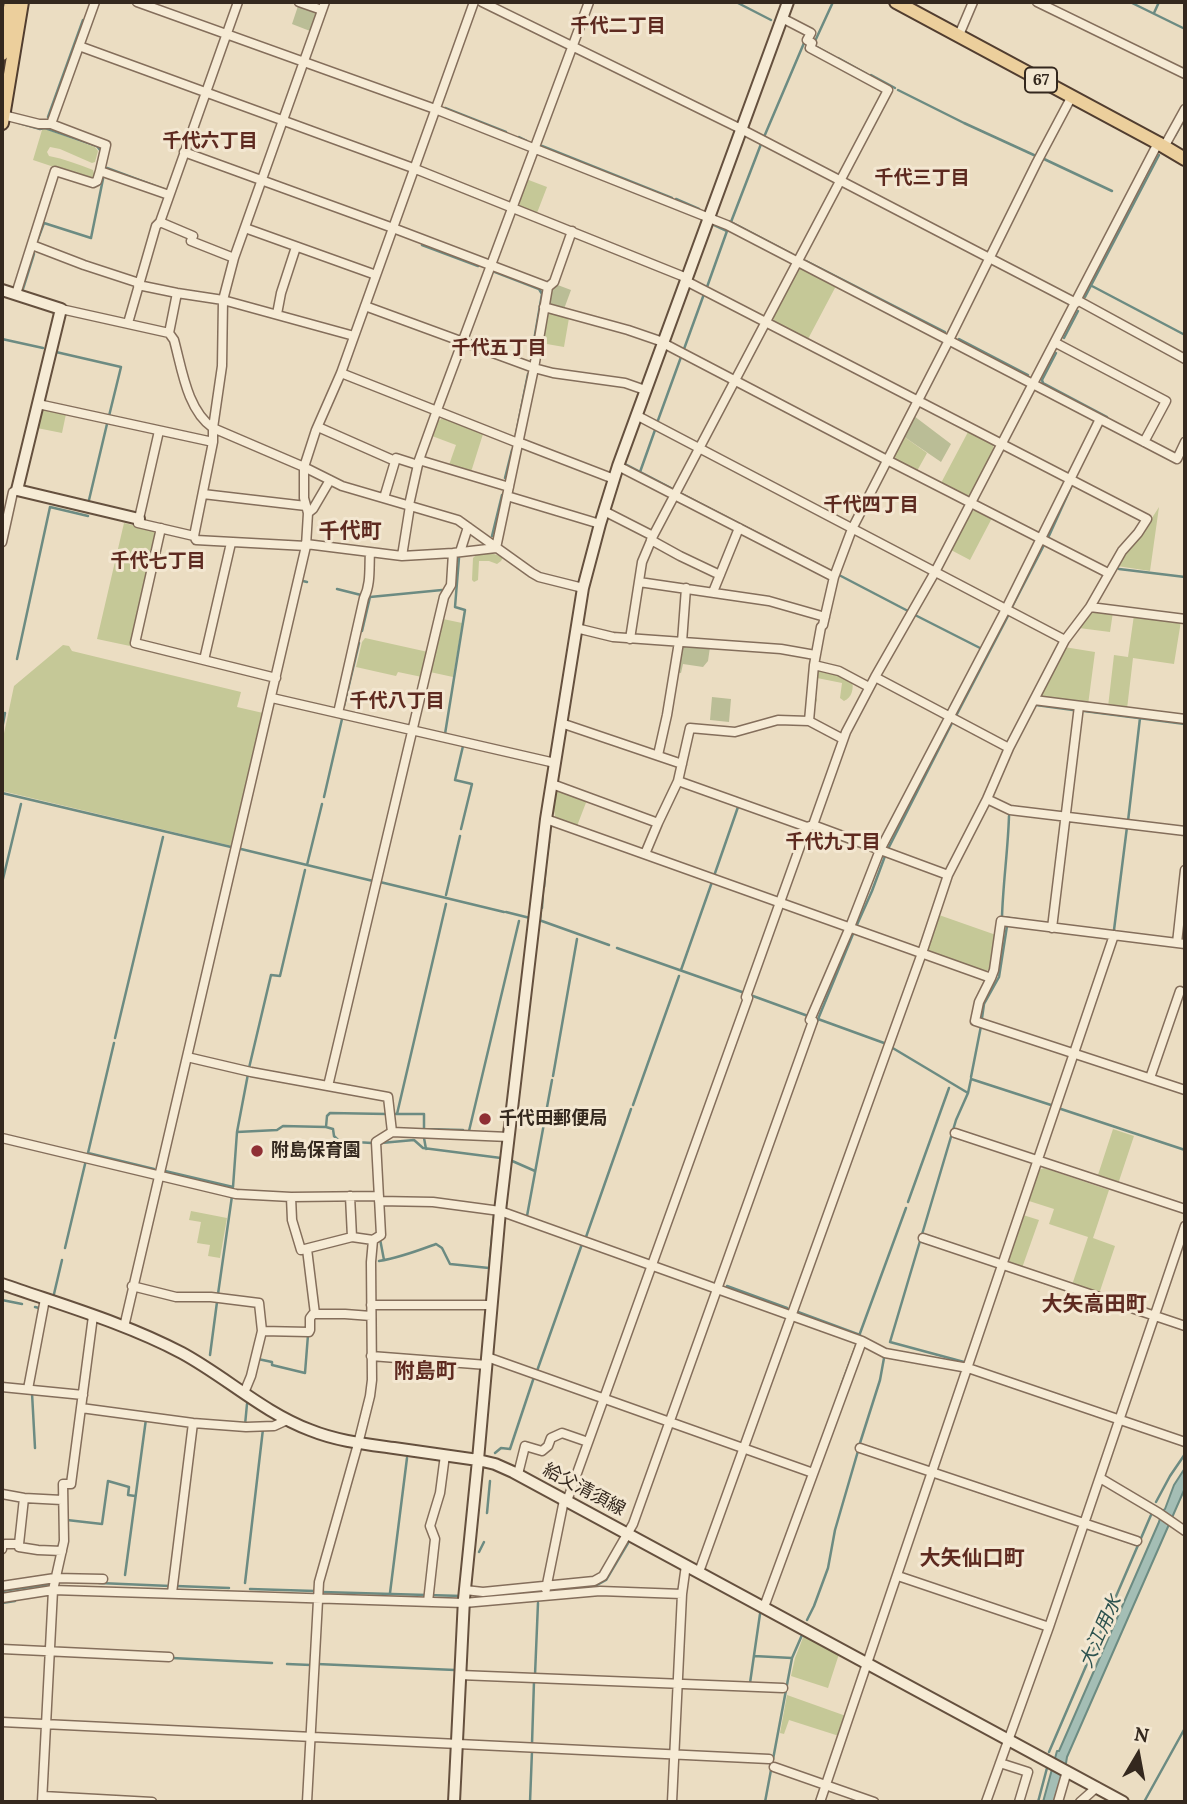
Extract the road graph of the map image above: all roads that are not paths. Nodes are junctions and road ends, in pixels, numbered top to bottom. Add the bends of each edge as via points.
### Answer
1 (11, 2) edge
2 (23, 2) edge
3 (95, 2) edge
4 (136, 2) edge
5 (238, 2) edge
6 (299, 2) edge
7 (474, 2) edge
8 (482, 2) edge
9 (589, 2) edge
10 (788, 2) edge
11 (896, 2) edge
12 (973, 2) edge
13 (1037, 2) edge
14 (323, 6) edge
15 (782, 18) junction
16 (226, 34) junction
17 (959, 35) junction
18 (79, 46) junction
19 (573, 47) junction
20 (2, 54) edge
21 (303, 62) junction
22 (1185, 74) edge
23 (205, 93) junction
24 (1072, 96) junction
25 (435, 109) junction
26 (1185, 109) edge
27 (2, 118) edge
28 (283, 121) junction
29 (51, 124) junction
30 (741, 129) junction
31 (1161, 145) junction
32 (534, 148) junction
33 (184, 152) junction
34 (1185, 159) edge
35 (413, 169) junction
36 (100, 172) junction
37 (262, 180) junction
38 (840, 180) junction
39 (169, 195) junction
40 (512, 207) junction
41 (709, 217) junction
42 (160, 222) junction
43 (245, 228) junction
44 (393, 228) junction
45 (572, 231) junction
46 (32, 245) junction
47 (296, 247) junction
48 (234, 258) junction
49 (990, 259) junction
50 (797, 261) junction
51 (490, 265) junction
52 (376, 275) junction
53 (686, 279) junction
54 (139, 284) junction
55 (548, 287) junction
56 (2, 290) edge
57 (177, 293) junction
58 (16, 294) junction
59 (223, 300) junction
60 (1077, 302) junction
61 (365, 306) junction
62 (544, 307) junction
63 (61, 309) junction
64 (277, 314) junction
65 (765, 322) junction
66 (128, 323) junction
67 (169, 333) junction
68 (354, 335) junction
69 (949, 340) junction
70 (462, 341) junction
71 (663, 342) junction
72 (1056, 343) junction
73 (1185, 359) edge
74 (534, 368) junction
75 (341, 373) junction
76 (735, 380) junction
77 (1034, 384) junction
78 (645, 390) junction
79 (918, 401) junction
80 (38, 404) junction
81 (437, 410) junction
82 (636, 415) junction
83 (1100, 419) junction
84 (318, 427) junction
85 (213, 428) junction
86 (159, 431) junction
87 (213, 442) junction
88 (518, 442) junction
89 (1144, 442) junction
90 (1185, 442) edge
91 (1003, 444) junction
92 (699, 448) junction
93 (395, 460) junction
94 (887, 460) junction
95 (419, 462) junction
96 (618, 466) junction
97 (304, 467) junction
98 (614, 479) junction
99 (1070, 479) junction
100 (330, 480) junction
101 (2, 490) edge
102 (15, 491) junction
103 (508, 492) junction
104 (203, 494) junction
105 (674, 495) junction
106 (384, 498) junction
107 (972, 503) junction
108 (409, 506) junction
109 (307, 510) junction
110 (604, 511) junction
111 (139, 519) junction
112 (600, 524) junction
113 (468, 527) junction
114 (161, 528) junction
115 (739, 528) junction
116 (852, 528) junction
117 (194, 536) junction
118 (652, 538) junction
119 (1040, 538) junction
120 (2, 542) edge
121 (231, 543) junction
122 (306, 545) junction
123 (496, 548) junction
124 (370, 552) junction
125 (457, 553) junction
126 (402, 556) junction
127 (935, 572) junction
128 (1108, 573) junction
129 (720, 575) junction
130 (834, 577) junction
131 (639, 582) junction
132 (583, 588) junction
133 (686, 588) junction
134 (713, 592) junction
135 (1090, 607) junction
136 (1006, 609) junction
137 (825, 617) junction
138 (1185, 619) edge
139 (576, 628) junction
140 (630, 639) junction
141 (1065, 640) junction
142 (680, 642) junction
143 (204, 660) junction
144 (815, 660) junction
145 (276, 677) junction
146 (875, 677) junction
147 (869, 687) junction
148 (272, 698) junction
149 (1034, 700) junction
150 (1079, 706) junction
151 (338, 713) junction
152 (950, 717) junction
153 (1185, 719) edge
154 (809, 721) junction
155 (561, 723) junction
156 (412, 730) junction
157 (843, 739) junction
158 (1009, 748) junction
159 (658, 755) junction
160 (555, 763) junction
161 (682, 764) junction
162 (678, 780) junction
163 (552, 784) junction
164 (987, 800) junction
165 (1066, 817) junction
166 (546, 819) junction
167 (658, 823) junction
168 (810, 826) junction
169 (1185, 831) edge
170 (880, 850) junction
171 (645, 854) junction
172 (1185, 870) edge
173 (948, 875) junction
174 (780, 902) junction
175 (850, 928) junction
176 (1052, 928) junction
177 (1114, 935) junction
178 (1181, 943) edge
179 (922, 953) junction
180 (991, 978) junction
181 (1180, 991) dead end
182 (1075, 1053) junction
183 (187, 1057) junction
184 (1150, 1078) junction
185 (328, 1086) junction
186 (1185, 1090) edge
187 (392, 1132) junction
188 (955, 1133) dead end
189 (509, 1137) junction
190 (2, 1138) edge
191 (1038, 1161) junction
192 (159, 1175) junction
193 (350, 1196) junction
194 (291, 1197) junction
195 (379, 1199) junction
196 (1185, 1209) edge
197 (500, 1210) junction
198 (1185, 1226) edge
199 (352, 1237) junction
200 (923, 1238) dead end
201 (373, 1240) junction
202 (307, 1249) junction
203 (652, 1265) junction
204 (1003, 1265) junction
205 (2, 1284) edge
206 (132, 1286) junction
207 (719, 1290) junction
208 (45, 1299) junction
209 (371, 1305) junction
210 (492, 1305) junction
211 (315, 1314) junction
212 (791, 1315) junction
213 (93, 1316) junction
214 (371, 1316) junction
215 (1155, 1316) junction
216 (1185, 1326) edge
217 (124, 1327) junction
218 (262, 1331) junction
219 (862, 1341) junction
220 (371, 1356) junction
221 (487, 1361) junction
222 (968, 1368) junction
223 (2, 1387) edge
224 (28, 1390) junction
225 (244, 1393) junction
226 (83, 1395) junction
227 (604, 1398) junction
228 (81, 1408) junction
229 (286, 1420) junction
230 (1120, 1420) junction
231 (193, 1423) junction
232 (672, 1423) junction
233 (588, 1442) junction
234 (1185, 1442) edge
235 (358, 1444) junction
236 (860, 1448) dead end
237 (744, 1449) junction
238 (445, 1455) junction
239 (478, 1460) junction
240 (933, 1472) junction
241 (813, 1473) junction
242 (518, 1474) junction
243 (1100, 1478) junction
244 (2, 1494) edge
245 (24, 1498) junction
246 (62, 1500) junction
247 (565, 1500) junction
248 (1085, 1523) junction
249 (1185, 1531) edge
250 (627, 1534) junction
251 (1137, 1541) dead end
252 (19, 1544) junction
253 (2, 1549) edge
254 (62, 1551) junction
255 (686, 1565) junction
256 (699, 1572) junction
257 (898, 1576) junction
258 (103, 1579) dead end
259 (54, 1583) junction
260 (2, 1586) edge
261 (172, 1588) junction
262 (546, 1591) junction
263 (318, 1593) junction
264 (682, 1594) junction
265 (465, 1596) junction
266 (429, 1597) junction
267 (2, 1598) edge
268 (764, 1607) junction
269 (1049, 1627) junction
270 (2, 1649) edge
271 (50, 1652) junction
272 (169, 1657) dead end
273 (869, 1663) junction
274 (460, 1675) junction
275 (678, 1684) junction
276 (783, 1688) dead end
277 (2, 1722) edge
278 (47, 1724) junction
279 (310, 1736) junction
280 (1009, 1739) junction
281 (457, 1744) junction
282 (674, 1754) junction
283 (769, 1759) dead end
284 (1000, 1763) junction
285 (774, 1767) dead end
286 (1066, 1770) junction
287 (826, 1786) junction
288 (1097, 1787) junction
289 (43, 1799) edge
290 (152, 1802) edge
291 (307, 1802) edge
292 (454, 1802) edge
293 (672, 1802) edge
294 (820, 1802) edge
295 (874, 1802) edge
296 (986, 1802) edge
297 (1019, 1802) edge
298 (1058, 1802) edge
299 (1080, 1802) edge
300 (1123, 1802) edge

1 - 20 main road
2 - 27 main road
3 - 18 street
4 - 16 street
5 - 16 street
6 - 14 street
7 - 25 street
8 - 19 street
9 - 19 street
10 - 15 street
11 - 17 main road, 67
12 - 17 street
13 - 22 street
14 - 21 street
15 - 30 street
15 - 38 street via 811,33 807,40 812,43 810,48 888,90
16 - 21 street
16 - 23 street
17 - 24 main road, 67
18 - 23 street
18 - 29 street
19 - 30 street
19 - 32 street
21 - 25 street
21 - 28 street
23 - 28 street
23 - 33 street
24 - 31 main road, 67
24 - 49 street
25 - 32 street
25 - 35 street
26 - 31 street
27 - 29 street
28 - 35 street
28 - 37 street
29 - 36 street via 106,145
30 - 38 street
30 - 41 street
31 - 34 main road, 67
31 - 60 street
32 - 40 street
32 - 41 street
33 - 37 street
33 - 39 street
35 - 40 street
35 - 44 street
36 - 39 street
36 - 46 street via 93,183 55,171
37 - 43 street
37 - 44 street
38 - 49 street
38 - 50 street
39 - 42 street
40 - 45 street
40 - 51 street
41 - 50 street
41 - 53 street
42 - 48 street via 193,236 191,241
42 - 54 street
43 - 47 street
43 - 48 street
44 - 51 street
44 - 52 street
45 - 53 street
45 - 55 street via 554,282
46 - 54 street
46 - 58 street
47 - 52 street
47 - 64 street
48 - 59 street
49 - 60 street
49 - 69 street
50 - 65 street
50 - 69 street
51 - 55 street
51 - 70 street
52 - 61 street
53 - 65 street
53 - 71 street
54 - 57 street
54 - 66 street
55 - 62 street
56 - 58 street
57 - 59 street
57 - 67 street
58 - 63 street
59 - 64 street
59 - 85 street via 222,366
60 - 72 street
60 - 73 street
61 - 68 street
61 - 70 street
62 - 71 street
62 - 74 street
63 - 66 street
63 - 80 street
64 - 68 street
65 - 76 street
65 - 79 street
66 - 67 street
67 - 85 street via 196,411
68 - 75 street
69 - 77 street
69 - 79 street
70 - 74 street
70 - 81 street
71 - 76 street
71 - 78 street
72 - 77 street
72 - 89 street via 1166,401
74 - 78 street
74 - 88 street
75 - 81 street
75 - 84 street
76 - 92 street
76 - 94 street
77 - 83 street
77 - 91 street
78 - 82 street
79 - 91 street
79 - 94 street
80 - 86 street
80 - 102 street
81 - 88 street
81 - 95 street
82 - 92 street
82 - 96 street
83 - 89 street
83 - 99 street
84 - 93 street
84 - 97 street
85 - 87 street
85 - 97 street
86 - 87 street
86 - 111 street
87 - 104 street
88 - 98 street
88 - 103 street
89 - 90 street via 1177,459
91 - 99 street
91 - 107 street
92 - 105 street
92 - 116 street
93 - 95 street
93 - 106 street
94 - 107 street
94 - 116 street
95 - 103 street
95 - 108 street
96 - 98 street
96 - 105 street
97 - 100 street
97 - 109 street
98 - 110 street
99 - 119 street
99 - 128 street via 1147,519
100 - 106 street
100 - 109 street via 313,509
101 - 102 street
102 - 111 street
102 - 120 street
103 - 112 street
103 - 123 street
104 - 109 street
104 - 117 street
105 - 115 street
105 - 118 street
106 - 108 street
107 - 119 street
107 - 127 street
108 - 113 street
108 - 126 street
109 - 122 street
110 - 112 street
110 - 118 street
111 - 114 street via 138,523
112 - 132 street
113 - 123 street
113 - 125 street
114 - 117 street
114 - 143 street via 135,643
115 - 129 street
115 - 130 street
116 - 127 street
116 - 130 street
117 - 121 street via 196,540
118 - 129 street
118 - 131 street
119 - 128 street
119 - 136 street
121 - 122 street
121 - 143 street
122 - 124 street
122 - 145 street
123 - 125 street
123 - 132 street via 539,577
124 - 126 street
124 - 151 street via 367,592
125 - 126 street
125 - 156 street
127 - 136 street
127 - 146 street
128 - 135 street
129 - 134 street
130 - 137 street
131 - 133 street
131 - 140 street
132 - 139 street
133 - 134 street
133 - 142 street
134 - 137 street
135 - 138 street
135 - 141 street
136 - 141 street
136 - 152 street
137 - 144 street
139 - 140 street
139 - 155 street
140 - 142 street
141 - 149 street
142 - 144 street via 782,649
142 - 159 street
143 - 145 street
144 - 147 street
144 - 154 street
145 - 148 street
146 - 147 street
146 - 152 street
147 - 157 street
148 - 151 street
148 - 183 street
149 - 150 street
149 - 158 street
150 - 153 street
150 - 165 street
151 - 156 street
152 - 158 street
152 - 170 street
154 - 157 street
154 - 161 street via 778,720 735,732 690,727
155 - 159 street
155 - 160 street
156 - 160 street
156 - 185 street
157 - 168 street
158 - 164 street
159 - 161 street
160 - 163 street
161 - 162 street
162 - 167 street
162 - 168 street
163 - 166 street
163 - 167 street
164 - 165 street via 1010,810
164 - 173 street
165 - 169 street
165 - 176 street
166 - 171 street
166 - 189 street
167 - 171 street
168 - 170 street
168 - 174 street
170 - 173 street
170 - 175 street
171 - 174 street
172 - 178 street
173 - 179 street
174 - 175 street
174 - 203 street
175 - 179 street
175 - 207 street via 811,1021
176 - 177 street
176 - 180 street via 1001,921
177 - 178 street
177 - 182 street
179 - 180 street
179 - 212 street
180 - 182 street via 975,1021
181 - 184 street
182 - 184 street
182 - 191 street
183 - 185 street
183 - 192 street
184 - 186 street
185 - 187 street via 388,1097
187 - 189 street
187 - 195 street via 376,1142
188 - 191 street
189 - 197 street
190 - 192 street
191 - 196 street
191 - 204 street
192 - 194 street via 236,1194
192 - 206 street
193 - 194 street
193 - 195 street
193 - 199 street
194 - 202 street via 300,1250
195 - 197 street
195 - 201 street via 381,1235
197 - 203 street
197 - 210 street
198 - 215 street
199 - 201 street
199 - 202 street
200 - 204 street
201 - 209 street
202 - 211 street
203 - 207 street
203 - 227 street
204 - 215 street
204 - 222 street
205 - 208 street, 給父清須線
206 - 217 street
206 - 218 street via 176,1297 259,1303
207 - 212 street
207 - 232 street
208 - 213 street, 給父清須線
208 - 224 street
209 - 210 street
209 - 214 street
210 - 221 street
211 - 214 street
211 - 218 street via 309,1332
212 - 219 street
212 - 237 street
213 - 217 street, 給父清須線
213 - 226 street
214 - 220 street
215 - 216 street
215 - 230 street
217 - 225 street, 給父清須線 via 201,1364
218 - 225 street
219 - 222 street via 885,1353
219 - 241 street
220 - 221 street
220 - 235 street via 370,1396
221 - 227 street
221 - 239 street
222 - 230 street
222 - 240 street
223 - 224 street
224 - 226 street
225 - 229 street, 給父清須線
226 - 228 street
227 - 232 street
227 - 233 street
228 - 231 street
228 - 246 street via 71,1484 63,1484
229 - 231 street via 274,1426 246,1427
229 - 235 street, 給父清須線
230 - 234 street
230 - 243 street
231 - 261 street
232 - 237 street
232 - 250 street
233 - 242 street via 562,1433 551,1438 542,1451 525,1446
233 - 247 street
235 - 238 street, 給父清須線
235 - 263 street
236 - 240 street
237 - 241 street
237 - 256 street
238 - 239 street, 給父清須線
238 - 266 street via 430,1526 435,1539
239 - 242 street, 給父清須線
239 - 265 street
240 - 248 street
240 - 257 street
241 - 268 street
242 - 247 street, 給父清須線
243 - 248 street
243 - 249 street
244 - 245 street
245 - 246 street
245 - 252 street
246 - 254 street
247 - 250 street, 給父清須線
247 - 262 street
248 - 251 street
248 - 269 street
250 - 255 street, 給父清須線
250 - 262 street via 599,1580
252 - 253 street via 5,1544
252 - 254 street
254 - 259 street
255 - 256 street, 給父清須線
255 - 264 street
256 - 268 street, 給父清須線
257 - 269 street
257 - 273 street
258 - 259 street
259 - 260 street
259 - 261 street
259 - 267 street
259 - 271 street
261 - 263 street
262 - 264 street
262 - 265 street
262 - 265 street
263 - 266 street
263 - 279 street
264 - 275 street
265 - 266 street
265 - 274 street
268 - 273 street, 給父清須線
269 - 280 street
270 - 271 street
271 - 272 street
271 - 278 street
273 - 280 street, 給父清須線
273 - 287 street
274 - 275 street
274 - 281 street
275 - 276 street
275 - 282 street
277 - 278 street
278 - 279 street
278 - 289 street
279 - 281 street
279 - 291 street
280 - 284 street
280 - 286 street, 給父清須線
281 - 282 street
281 - 292 street
282 - 283 street
282 - 293 street
284 - 296 street
284 - 297 street via 1028,1772
285 - 287 street
286 - 288 street, 給父清須線
286 - 298 street
287 - 294 street
287 - 295 street
288 - 299 street
288 - 300 street, 給父清須線
289 - 290 street

